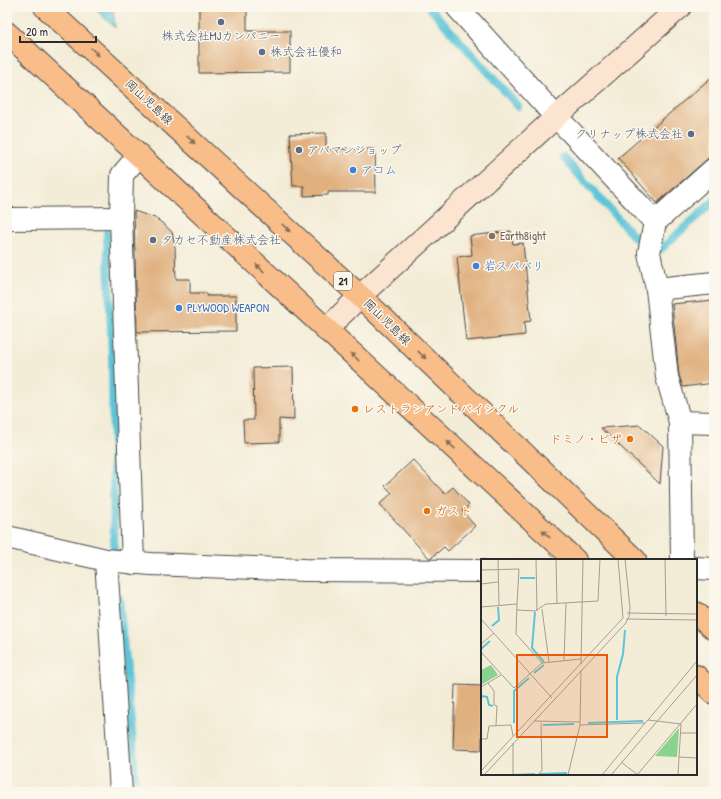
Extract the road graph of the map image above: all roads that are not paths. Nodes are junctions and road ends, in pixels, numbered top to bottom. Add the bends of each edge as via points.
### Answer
1 (45, 7) edge
2 (457, 7) edge
3 (680, 7) edge
4 (7, 32) edge
5 (556, 118) junction
6 (139, 155) junction
7 (714, 169) edge
8 (121, 218) junction
9 (7, 219) edge
10 (652, 237) junction
11 (714, 283) edge
12 (657, 289) junction
13 (360, 296) junction
14 (326, 330) junction
15 (680, 422) junction
16 (714, 423) edge
17 (7, 537) edge
18 (574, 559) edge
19 (635, 559) edge
20 (682, 559) edge
21 (120, 562) junction
22 (697, 568) edge
23 (714, 569) edge
24 (481, 571) edge
25 (697, 614) edge
26 (714, 629) edge
27 (697, 677) edge
28 (714, 693) edge
29 (121, 792) edge

1 -> 13 main road, 岡山児島線 / 21
2 - 5 street
3 - 5 street
4 - 6 main road
5 - 10 street via 572,133
5 - 13 street
6 - 8 street via 122,175
14 -> 6 main road
7 - 10 street
8 - 9 street
8 - 21 street
10 - 12 street
11 - 12 street
12 - 15 street via 667,377
13 - 14 street
13 -> 19 main road, 岡山児島線 / 21
18 -> 14 main road
15 - 16 street
15 - 20 street
17 - 21 street
21 - 24 street via 305,570
21 - 29 street
22 - 23 street
25 - 26 main road
27 - 28 main road

